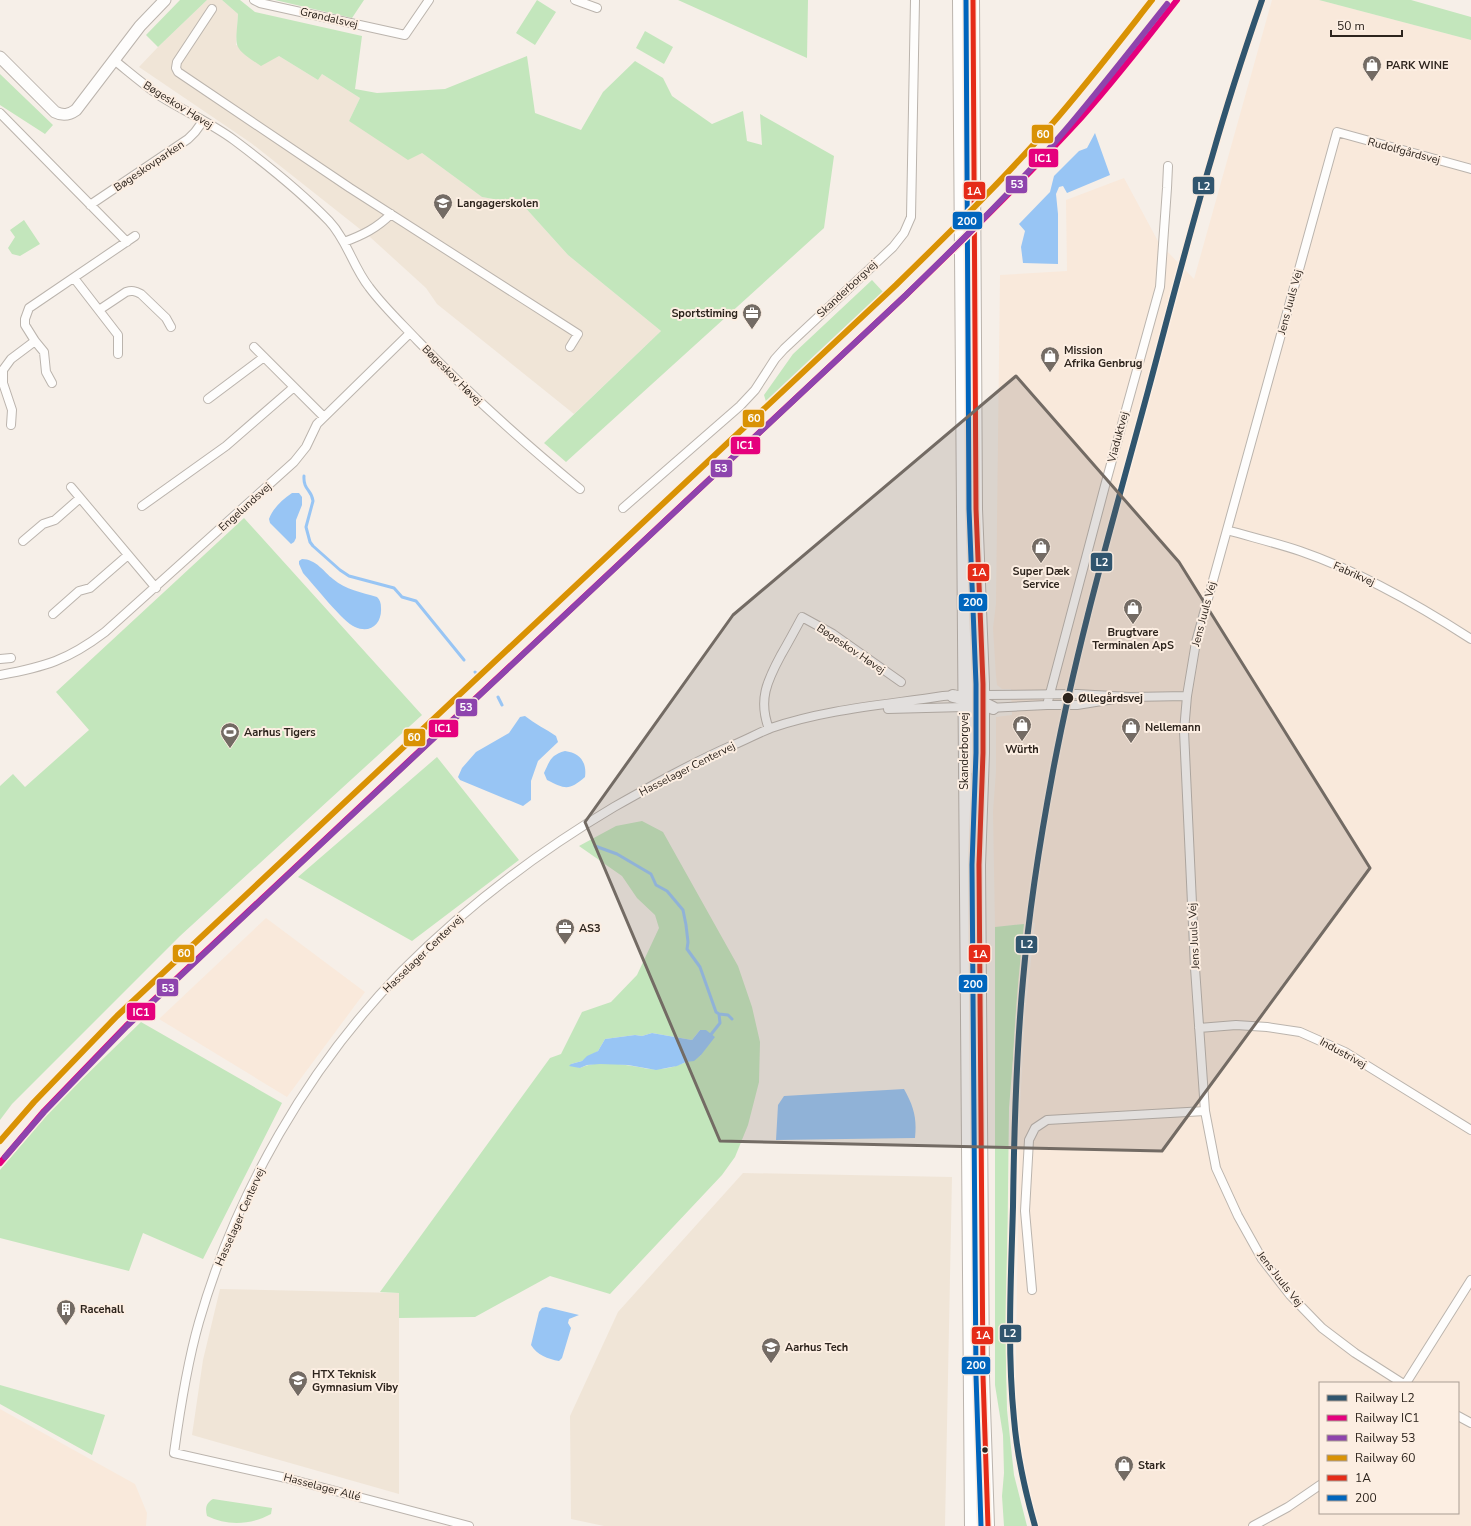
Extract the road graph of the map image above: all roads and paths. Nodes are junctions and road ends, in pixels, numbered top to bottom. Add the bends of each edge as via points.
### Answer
1 (165, 0) edge
2 (254, 0) edge
3 (429, 0) edge
4 (575, 0) edge
5 (914, 0) edge
6 (959, 0) edge
7 (973, 0) edge
8 (597, 8) dead end
9 (212, 9) dead end
10 (0, 57) edge
11 (114, 60) junction
12 (0, 113) edge
13 (203, 121) junction
14 (1337, 132) joint
15 (1168, 166) dead end
16 (1471, 169) edge
17 (90, 205) junction
18 (391, 214) junction
19 (135, 236) dead end
20 (127, 242) junction
21 (344, 242) junction
22 (74, 278) junction
23 (99, 310) junction
24 (171, 327) dead end
25 (410, 333) junction
26 (35, 341) junction
27 (254, 347) dead end
28 (570, 347) dead end
29 (118, 354) dead end
30 (264, 357) junction
31 (52, 383) dead end
32 (294, 387) junction
33 (208, 399) dead end
34 (324, 417) junction
35 (11, 425) dead end
36 (71, 487) dead end
37 (580, 489) dead end
38 (80, 498) junction
39 (142, 506) dead end
40 (623, 508) dead end
41 (1227, 530) junction
42 (23, 541) dead end
43 (128, 555) junction
44 (156, 588) junction
45 (53, 614) dead end
46 (1471, 639) edge
47 (11, 658) dead end
48 (0, 659) edge
49 (0, 675) edge
50 (900, 682) dead end
51 (1050, 694) junction
52 (1187, 696) junction
53 (1130, 697) junction
54 (974, 701) junction
55 (1047, 705) junction
56 (874, 706) junction
57 (769, 729) junction
58 (1199, 1028) junction
59 (1205, 1111) junction
60 (1471, 1130) edge
61 (1471, 1280) edge
62 (1032, 1290) dead end
63 (1400, 1382) edge
64 (1407, 1382) edge
65 (1459, 1417) edge
66 (1471, 1423) edge
67 (174, 1454) joint
68 (1319, 1486) edge
69 (469, 1526) edge
70 (971, 1526) edge
71 (988, 1526) edge
72 (1253, 1526) edge

1 - 11 street via 140,26
2 - 3 street, Grøndalsvej via 405,35
4 - 8 street
5 - 40 street, Skanderborgvej via 912,217 906,229 893,246 784,349 755,390 740,406
6 - 54 main road, Skanderborgvej via 963,592
7 - 54 main road, Skanderborgvej via 976,509
9 - 18 street via 177,62 178,72
10 - 11 street via 50,108 64,115 76,110
11 - 13 street, Bøgeskov Høvej via 159,95
12 - 17 street
13 - 17 street, Bøgeskovparken via 188,139
13 - 21 street, Bøgeskov Høvej via 273,171 330,222
14 - 16 street, Rudolfgårdsvej
14 - 41 street, Jens Juuls Vej
15 - 51 street, Viaduktvej via 1160,287
17 - 20 street
18 - 21 street via 370,231
18 - 28 street via 578,334
19 - 20 street
20 - 22 street
21 - 25 street, Bøgeskov Høvej via 358,272 369,288
22 - 23 street
22 - 26 street via 29,308 25,319
23 - 24 street via 126,292 136,291 166,318
23 - 29 street via 118,335
25 - 34 street, Engelundsvej
25 - 37 street, Bøgeskov Høvej via 475,398
26 - 31 street via 44,352 46,372
26 - 35 street via 11,359 3,370 3,383 12,410
27 - 30 street
30 - 32 street
30 - 33 street
32 - 34 street
32 - 39 street via 226,446
34 - 44 street, Engelundsvej via 294,462
36 - 38 street
38 - 42 street via 55,520 43,524
38 - 43 street
41 - 46 street, Fabrikvej via 1300,551 1396,592
41 - 52 street, Jens Juuls Vej via 1196,642
43 - 44 street
43 - 45 street via 90,588 79,591
44 - 49 street, Engelundsvej via 105,632 75,653 49,664
47 - 48 street
50 - 57 street, Bøgeskov Høvej via 833,634 802,617 768,679 764,708
51 - 53 street
51 - 54 street
51 - 55 street, Viaduktvej
52 - 53 street
52 - 58 street, Jens Juuls Vej via 1184,732 1186,796
53 - 55 street via 1077,705
54 - 55 street
54 - 56 street, Hasselager Centervej via 889,709
54 - 56 street, Hasselager Centervej via 943,696
54 - 70 main road, Skanderborgvej
54 - 71 main road, Skanderborgvej via 980,834 983,1376
56 - 57 street, Hasselager Centervej via 824,714
57 - 67 street, Hasselager Centervej via 644,790 586,824 528,864 440,935 401,972 363,1015 326,1062 274,1142 247,1194 221,1258 199,1324 186,1381
58 - 59 street, Jens Juuls Vej
58 - 60 street, Industrivej via 1236,1025 1300,1032 1345,1052
59 - 62 street via 1047,1120 1035,1128 1029,1140 1025,1211
59 - 63 street, Jens Juuls Vej via 1216,1168 1238,1216 1262,1259 1290,1295 1322,1328
61 - 64 street
65 - 66 street
67 - 69 street, Hasselager Allé via 286,1478
68 - 72 street via 1288,1507

